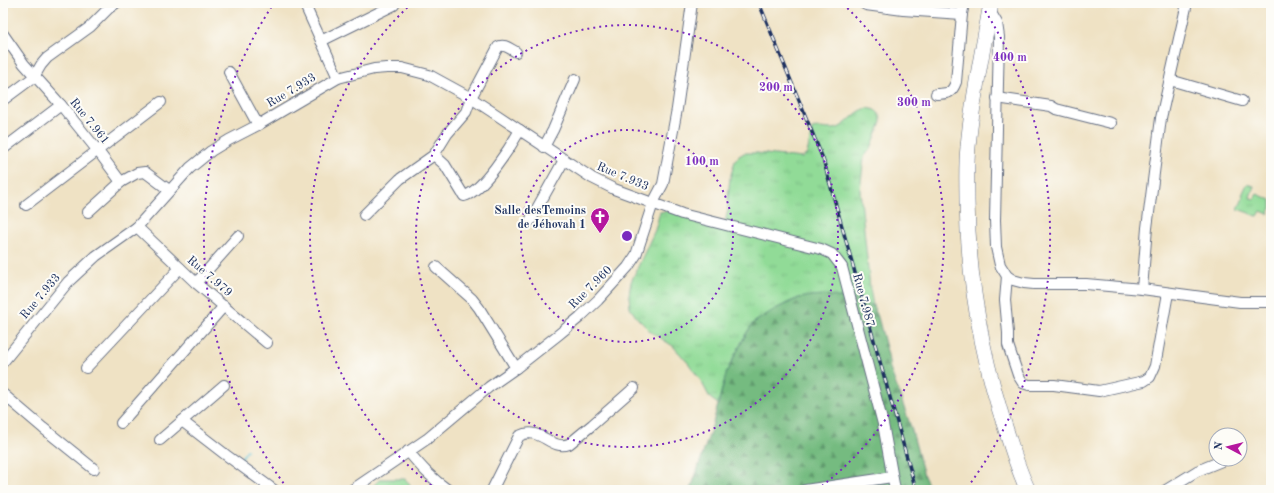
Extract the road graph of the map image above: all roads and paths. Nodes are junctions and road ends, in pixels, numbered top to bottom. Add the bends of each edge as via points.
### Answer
1 (116, 3) edge
2 (304, 3) edge
3 (395, 3) edge
4 (692, 3) edge
5 (863, 3) edge
6 (964, 3) edge
7 (1187, 3) edge
8 (990, 7) edge
9 (962, 14) junction
10 (3, 34) edge
11 (321, 41) junction
12 (516, 52) dead end
13 (229, 72) dead end
14 (34, 77) junction
15 (338, 78) junction
16 (575, 79) dead end
17 (1170, 80) junction
18 (936, 94) dead end
19 (471, 98) junction
20 (997, 98) junction
21 (3, 100) edge
22 (1242, 101) dead end
23 (161, 102) dead end
24 (61, 105) junction
25 (1111, 123) dead end
26 (258, 125) junction
27 (520, 130) junction
28 (544, 147) junction
29 (3, 149) edge
30 (98, 150) junction
31 (434, 155) junction
32 (564, 160) junction
33 (121, 182) junction
34 (169, 190) junction
35 (653, 203) junction
36 (26, 205) dead end
37 (88, 212) dead end
38 (364, 215) dead end
39 (530, 221) dead end
40 (137, 227) junction
41 (238, 236) dead end
42 (436, 267) dead end
43 (180, 268) junction
44 (1007, 276) junction
45 (196, 283) junction
46 (1142, 289) junction
47 (1168, 293) junction
48 (1271, 302) edge
49 (224, 306) junction
50 (267, 342) dead end
51 (6, 351) edge
52 (3, 362) edge
53 (86, 368) dead end
54 (516, 368) junction
55 (224, 385) dead end
56 (634, 388) dead end
57 (3, 394) edge
58 (182, 421) junction
59 (121, 423) dead end
60 (160, 440) dead end
61 (408, 451) junction
62 (1208, 467) edge
63 (94, 469) dead end
64 (892, 477) junction
65 (274, 490) edge
66 (352, 490) edge
67 (448, 490) edge
68 (492, 490) edge
69 (805, 490) edge
70 (895, 490) edge
71 (1028, 490) edge
72 (1166, 490) edge

1 - 14 street via 90,27 47,58
2 - 11 street
3 - 11 street
4 - 35 street, Rue 7.960 via 665,175
5 - 9 street via 903,10
6 - 9 street
7 - 17 street
8 - 20 street via 999,31
8 - 71 highway via 976,81 968,148 967,226 979,331 999,408
9 - 18 street via 956,82 953,90
10 - 14 street, Rue 7.961
11 - 15 street
12 - 19 street via 501,45 498,47
13 - 26 street
14 - 21 street
14 - 24 street, Rue 7.961
15 - 19 street, Rue 7.933 via 374,69 402,68 429,75
15 - 26 street, Rue 7.933
16 - 28 street
17 - 22 street
17 - 46 street via 1161,118
19 - 27 street, Rue 7.933
19 - 31 street via 466,112 447,134
20 - 25 street via 1051,106
20 - 44 street via 996,248 1000,265
23 - 30 street
24 - 29 street
24 - 30 street, Rue 7.961
26 - 34 street, Rue 7.933 via 206,156
27 - 28 street, Rue 7.933
27 - 31 street via 495,168 468,195 464,196 445,165
28 - 32 street, Rue 7.933
30 - 33 street, Rue 7.961
30 - 36 street
31 - 38 street via 400,179
32 - 35 street, Rue 7.933 via 614,189
32 - 39 street
33 - 34 street via 137,173 145,172
33 - 37 street
34 - 40 street, Rue 7.933
35 - 54 street, Rue 7.960 via 636,255 628,267 580,317
35 - 64 street, Rue 7.987 via 682,214 832,254 842,267 883,424
40 - 43 street, Rue 7.979
40 - 51 street, Rue 7.933 via 80,270
41 - 45 street
42 - 54 street via 476,304
43 - 45 street, Rue 7.979
43 - 53 street
44 - 46 street via 1024,283 1086,284
44 - 47 street via 1005,300 1008,345 1018,375 1023,383 1029,386 1054,385 1099,391 1144,381 1150,377 1155,366
45 - 49 street, Rue 7.979
46 - 47 street
47 - 48 street via 1240,302
49 - 50 street, Rue 7.979
49 - 59 street
51 - 52 street, Rue 7.933
54 - 61 street, Rue 7.960 via 427,439
55 - 58 street
56 - 68 street via 569,444 557,445 534,433 527,432 519,436
57 - 63 street
58 - 60 street
58 - 65 street
61 - 66 street, Rue 7.960
61 - 67 street via 431,478
62 - 72 street
64 - 69 street
64 - 70 street, Rue 7.987

